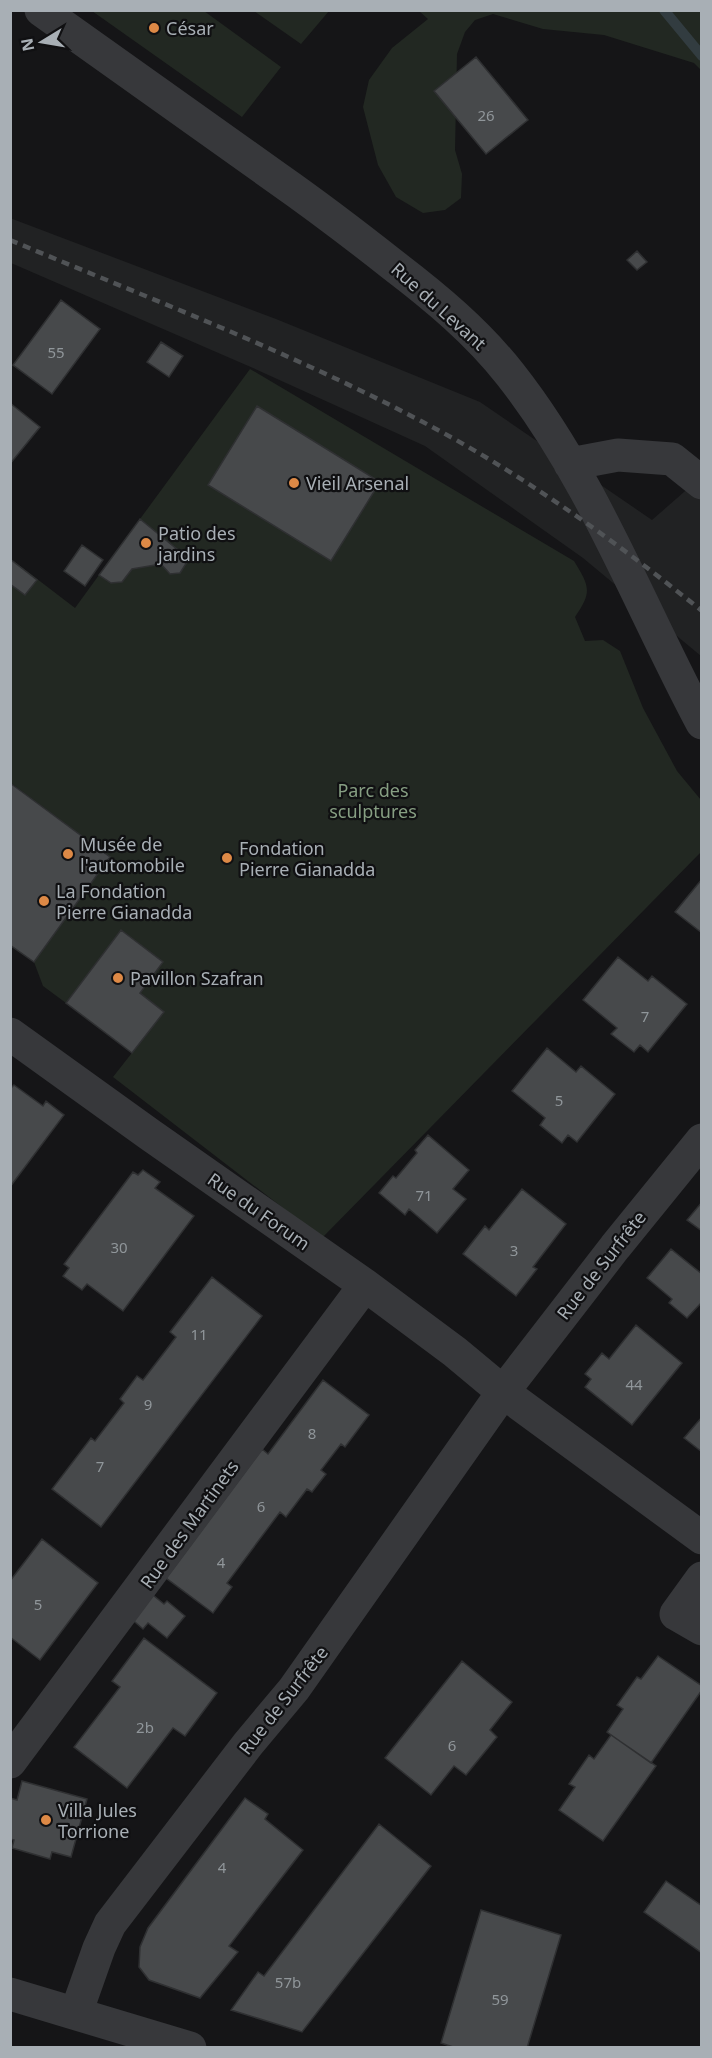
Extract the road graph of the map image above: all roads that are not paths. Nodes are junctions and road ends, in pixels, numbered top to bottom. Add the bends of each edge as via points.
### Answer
1 (41, 10) edge
2 (570, 464) junction
3 (702, 483) edge
4 (702, 723) edge
5 (17, 1051) edge
6 (702, 1140) edge
7 (365, 1285) junction
8 (503, 1392) junction
9 (702, 1539) edge
10 (702, 1578) edge
11 (702, 1629) edge
12 (10, 1762) edge
13 (10, 1994) edge
14 (76, 2013) junction
15 (190, 2048) edge

1 - 2 street, Rue du Levant via 343,225 435,298 509,373
2 - 3 street via 618,455 672,459
2 - 4 street, Rue du Levant
5 - 7 street, Rue du Forum via 148,1134
6 - 8 street, Rue de Surfrête
7 - 8 street, Rue du Forum
7 - 12 street, Rue des Martinets
8 - 9 street
8 - 14 street, Rue de Surfrête via 294,1689 110,1924
10 - 11 street via 676,1614
13 - 14 street
14 - 15 street

